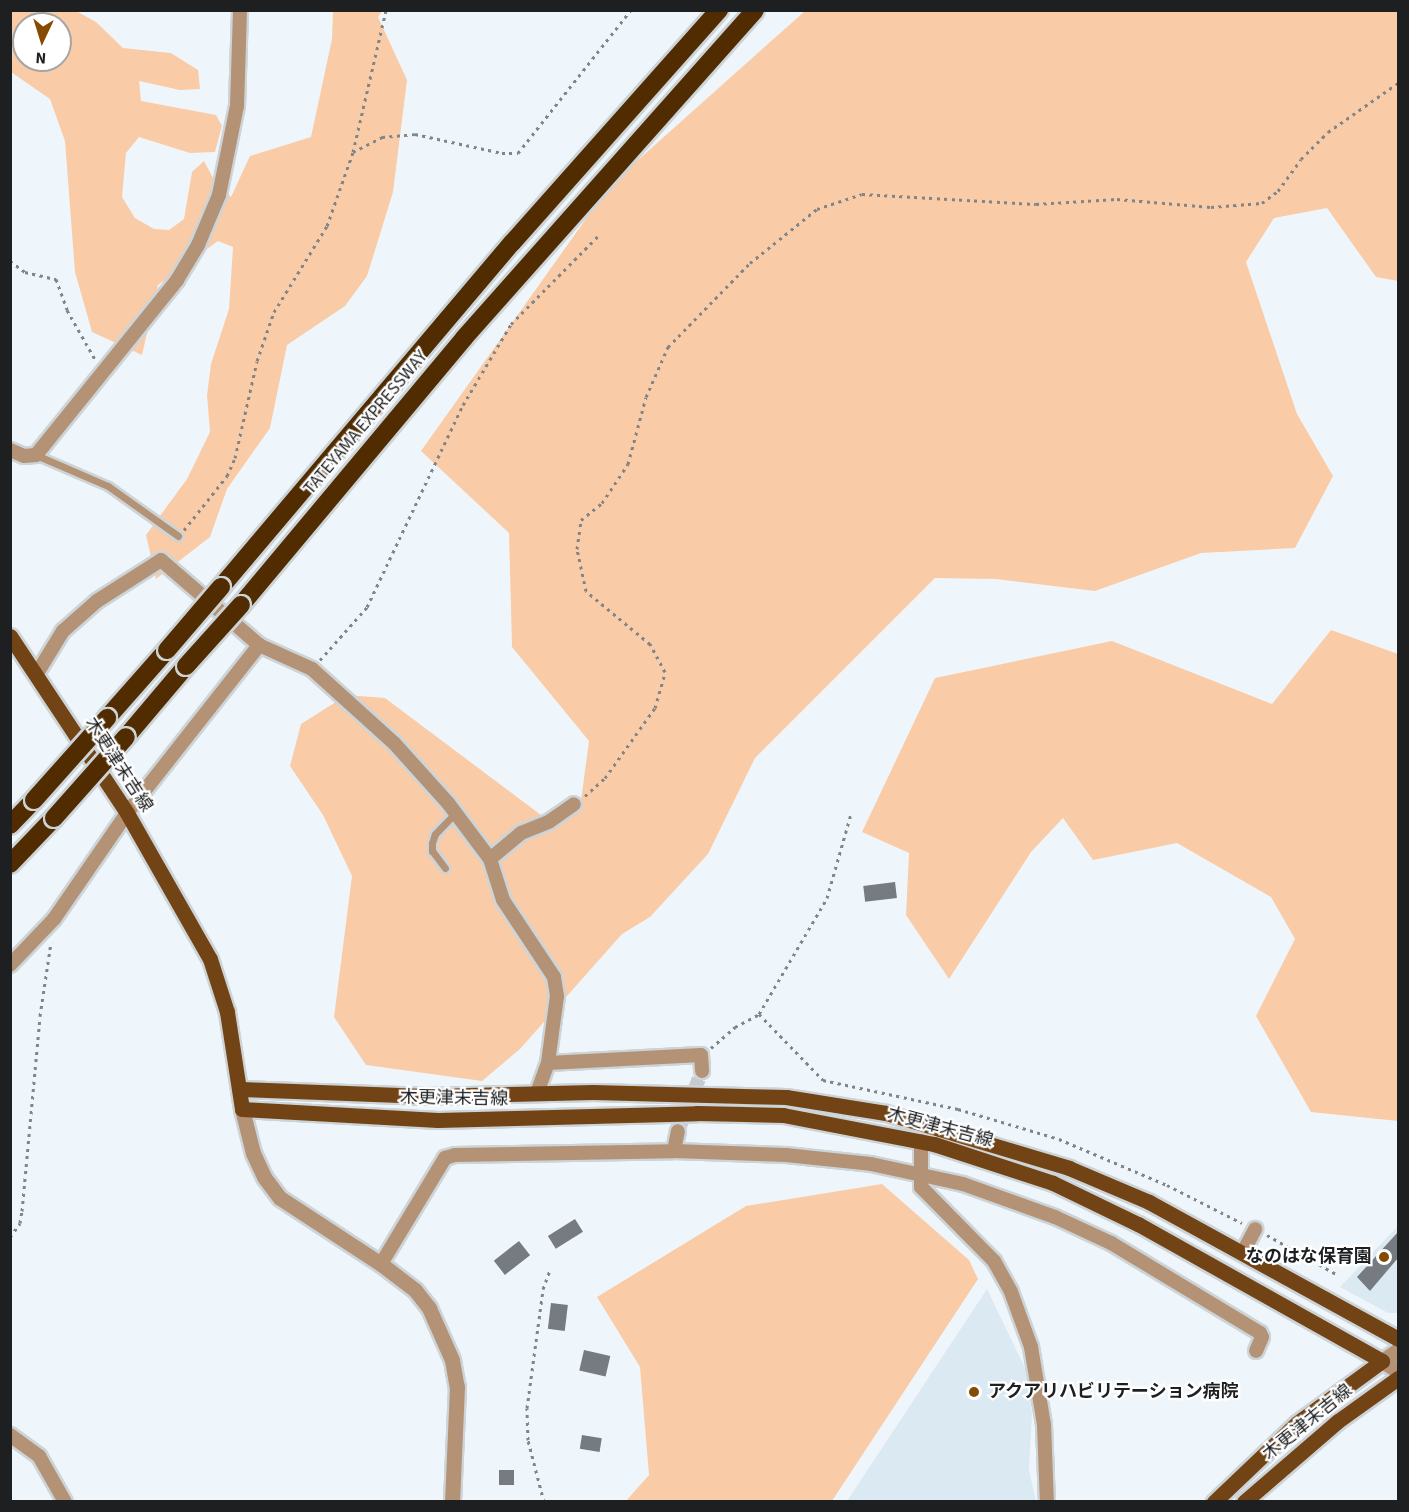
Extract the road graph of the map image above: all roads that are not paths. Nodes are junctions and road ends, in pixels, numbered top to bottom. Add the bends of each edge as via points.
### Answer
1 (240, 10) edge
2 (719, 10) edge
3 (755, 10) edge
4 (10, 450) edge
5 (36, 455) junction
6 (178, 536) road end
7 (10, 636) edge
8 (259, 645) junction
9 (36, 675) junction
10 (574, 804) road end
11 (127, 813) junction
12 (455, 813) junction
13 (10, 825) edge
14 (490, 859) junction
15 (10, 864) edge
16 (445, 868) dead end
17 (10, 965) edge
18 (548, 1063) junction
19 (702, 1071) dead end
20 (241, 1089) junction
21 (537, 1093) junction
22 (242, 1109) junction
23 (678, 1131) tunnel mouth
24 (921, 1141) junction
25 (674, 1152) junction
26 (918, 1173) junction
27 (1255, 1229) road end
28 (1243, 1252) junction
29 (381, 1264) junction
30 (1398, 1339) edge
31 (1398, 1350) edge
32 (1256, 1351) dead end
33 (1382, 1361) junction
34 (1398, 1371) edge
35 (1398, 1377) edge
36 (10, 1435) edge
37 (65, 1502) edge
38 (452, 1502) edge
39 (1047, 1502) edge
40 (1214, 1502) edge
41 (1244, 1502) edge

1 - 5 street via 237,106 219,195 198,245 177,280
2 - 13 highway, TATEYAMA EXPRESSWAY, bridge via 512,243 167,650
3 - 15 highway, TATEYAMA EXPRESSWAY, bridge via 464,338 241,605
4 - 5 street via 24,456
5 - 6 lane via 108,486
7 - 9 main road, 木更津末吉線
8 - 9 street via 161,560 97,601 63,632
8 - 11 street
8 - 12 street via 312,669 394,742
9 - 11 main road, 木更津末吉線
10 - 14 street via 550,821 521,833
11 - 17 street via 54,920
11 - 20 main road, 木更津末吉線 via 210,959 227,1012
12 - 14 street
12 - 16 lane via 435,834 432,843 432,851
14 - 18 street via 503,900 554,977 557,996
18 - 19 street via 701,1055
18 - 21 street
20 - 21 main road, 木更津末吉線 via 426,1096
20 - 22 main road, 木更津末吉線
21 - 28 main road, 木更津末吉線 via 786,1097 886,1113 1069,1168 1149,1202
22 - 24 main road, 木更津末吉線 via 438,1120 697,1113 783,1116
22 - 29 street via 253,1153 280,1198
23 - 25 street
24 - 26 street
24 - 33 main road, 木更津末吉線 via 1053,1184 1138,1224
25 - 26 street via 786,1155
25 - 29 street via 445,1158
26 - 32 street via 963,1184 1055,1217 1111,1243 1260,1333
26 - 39 street via 921,1187 994,1261 1011,1292 1037,1376 1044,1425
27 - 28 street
28 - 30 main road, 木更津末吉線
29 - 38 street via 415,1290 429,1308 452,1360 457,1387
31 - 33 street
33 - 34 street
33 - 40 main road, 木更津末吉線 via 1297,1423
35 - 41 main road, 木更津末吉線 via 1338,1421
36 - 37 street via 39,1456

